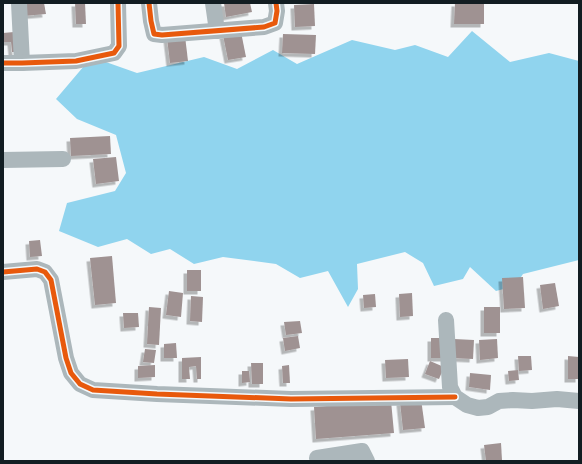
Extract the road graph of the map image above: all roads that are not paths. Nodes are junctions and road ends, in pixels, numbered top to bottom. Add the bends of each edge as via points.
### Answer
1 (19, 3) edge
2 (118, 3) edge
3 (149, 3) edge
4 (213, 3) edge
5 (276, 3) edge
6 (216, 31) junction
7 (3, 63) edge
8 (22, 63) junction
9 (63, 159) dead end
10 (3, 160) edge
11 (3, 272) edge
12 (446, 320) dead end
13 (455, 397) junction
14 (579, 401) edge
15 (317, 458) dead end
16 (367, 461) edge

1 - 8 street
2 - 8 street via 119,46 114,54 76,61
3 - 6 street via 154,34 162,36
4 - 6 street
5 - 6 street via 275,23 264,27
7 - 8 street
9 - 10 street
11 - 13 street via 37,269 45,272 51,280 71,373 80,384 93,390 291,399
12 - 13 street via 450,387
13 - 14 street via 467,405 478,408 488,407 499,401 513,400
15 - 16 street via 362,451

